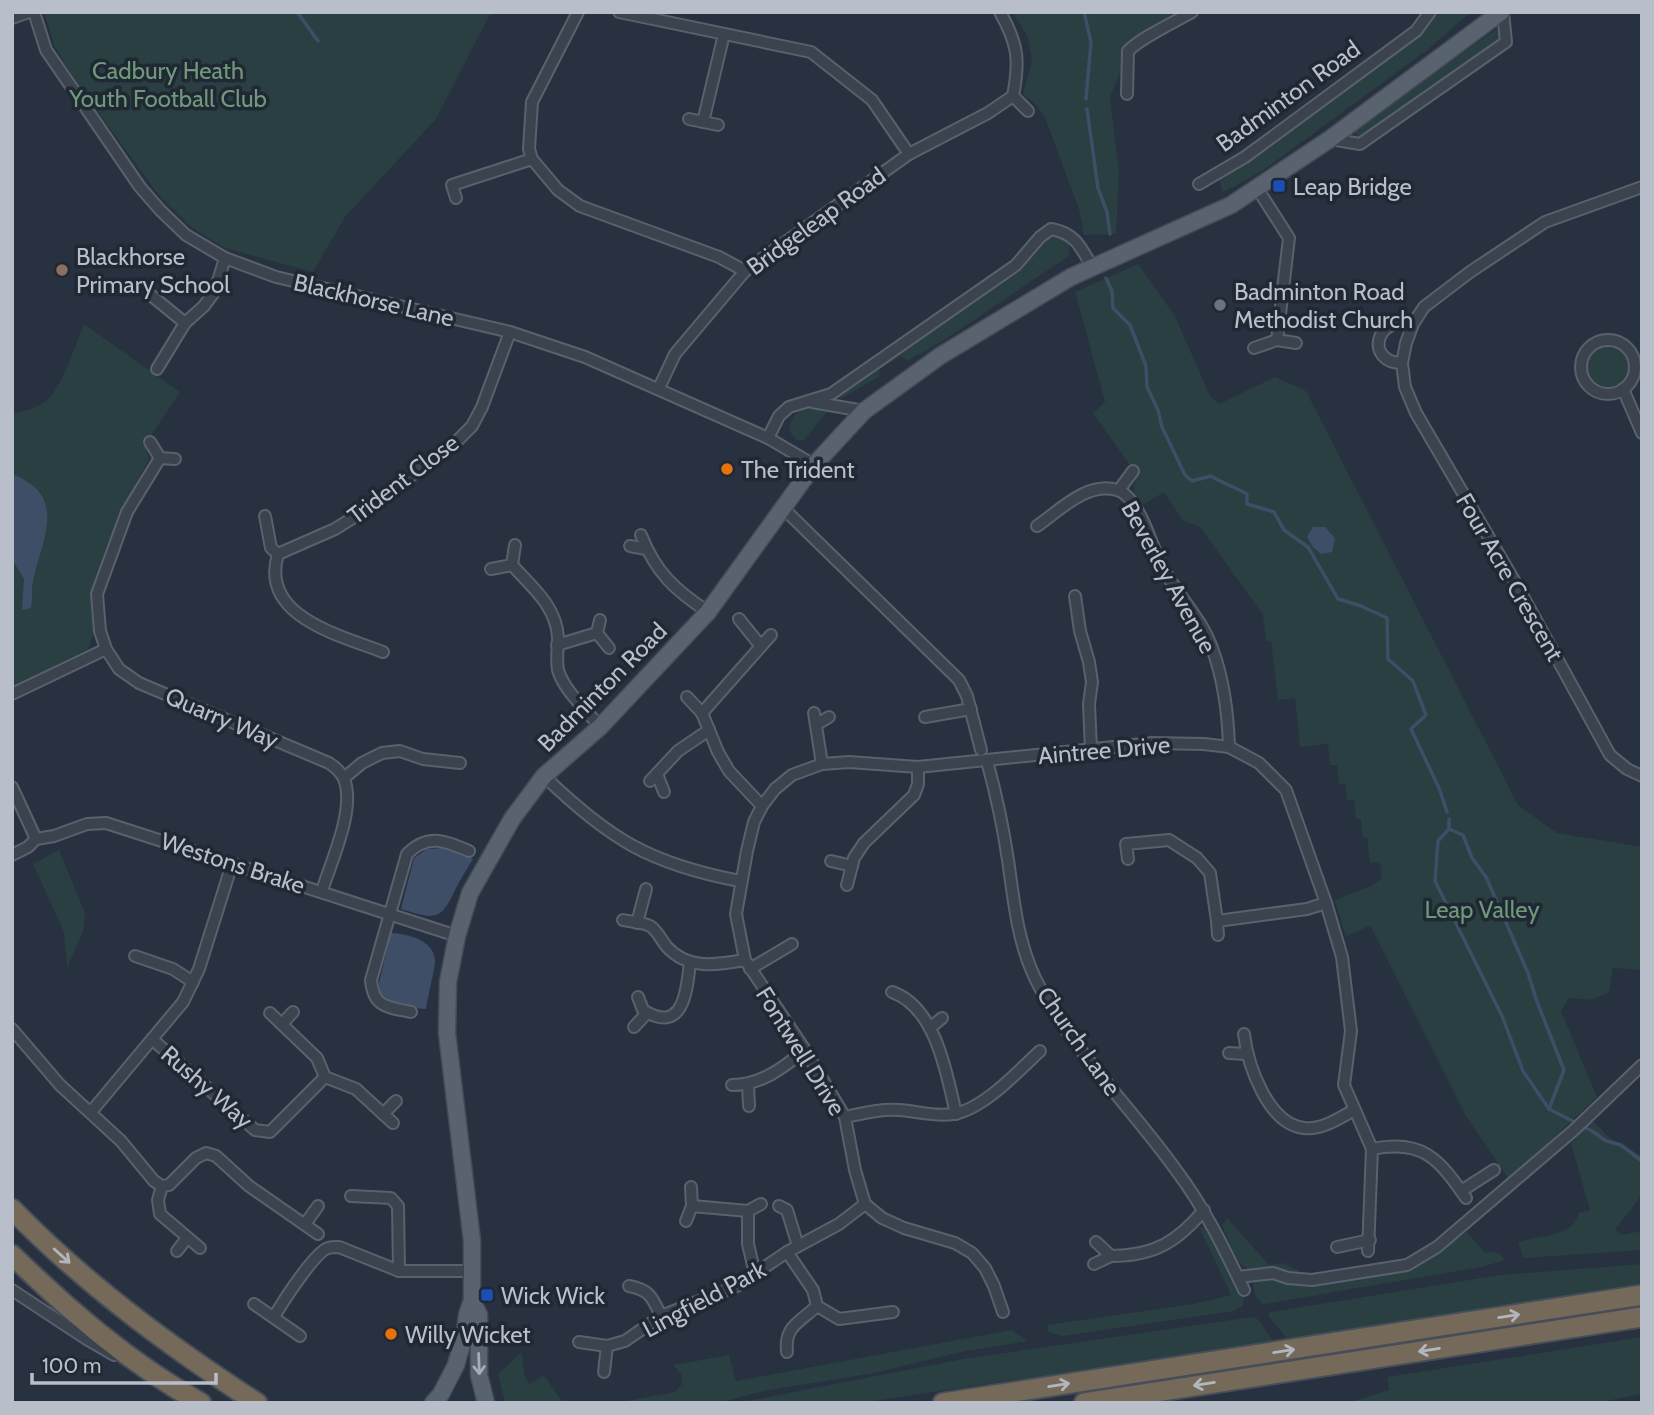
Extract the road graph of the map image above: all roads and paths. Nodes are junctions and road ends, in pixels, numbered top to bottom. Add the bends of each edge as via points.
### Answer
1 (31, 12) edge
2 (578, 12) edge
3 (618, 12) edge
4 (1000, 12) edge
5 (1192, 12) edge
6 (1430, 12) edge
7 (1502, 12) edge
8 (12, 18) edge
9 (724, 34) junction
10 (1127, 94) dead end
11 (1013, 96) junction
12 (1028, 111) dead end
13 (689, 119) dead end
14 (703, 122) junction
15 (718, 125) dead end
16 (1330, 139) junction
17 (909, 154) junction
18 (532, 159) junction
19 (448, 173) dead end
20 (1199, 184) dead end
21 (452, 185) junction
22 (1642, 187) edge
23 (1257, 188) junction
24 (456, 198) dead end
25 (225, 258) junction
26 (1092, 267) junction
27 (745, 271) junction
28 (152, 296) dead end
29 (185, 323) junction
30 (1413, 324) junction
31 (510, 332) junction
32 (1277, 340) junction
33 (1296, 342) dead end
34 (1254, 348) dead end
35 (1402, 363) junction
36 (157, 369) dead end
37 (659, 388) junction
38 (1623, 389) junction
39 (809, 401) junction
40 (864, 411) junction
41 (1642, 433) edge
42 (768, 438) junction
43 (150, 442) dead end
44 (160, 458) junction
45 (175, 458) dead end
46 (814, 465) junction
47 (1133, 471) dead end
48 (1119, 490) junction
49 (784, 509) junction
50 (265, 516) dead end
51 (1037, 526) dead end
52 (641, 535) dead end
53 (515, 545) dead end
54 (630, 546) dead end
55 (646, 549) junction
56 (278, 554) junction
57 (512, 565) junction
58 (491, 569) dead end
59 (1075, 596) dead end
60 (708, 612) junction
61 (739, 619) dead end
62 (600, 620) dead end
63 (597, 633) junction
64 (771, 635) dead end
65 (558, 645) junction
66 (760, 645) junction
67 (106, 649) junction
68 (609, 649) dead end
69 (383, 652) dead end
70 (12, 694) edge
71 (687, 697) dead end
72 (971, 709) junction
73 (702, 713) junction
74 (829, 717) dead end
75 (925, 717) dead end
76 (600, 727) junction
77 (709, 730) junction
78 (1229, 747) junction
79 (981, 750) dead end
80 (1091, 750) junction
81 (987, 761) junction
82 (460, 763) dead end
83 (822, 764) junction
84 (918, 767) junction
85 (544, 776) junction
86 (1642, 776) edge
87 (344, 778) junction
88 (12, 787) edge
89 (664, 792) dead end
90 (762, 806) junction
91 (36, 839) junction
92 (469, 851) dead end
93 (12, 855) edge
94 (1128, 859) dead end
95 (831, 860) dead end
96 (232, 864) junction
97 (852, 866) junction
98 (740, 881) junction
99 (847, 885) dead end
100 (646, 889) dead end
101 (322, 891) junction
102 (1326, 903) junction
103 (391, 914) junction
104 (623, 920) dead end
105 (1217, 921) junction
106 (637, 923) junction
107 (1218, 935) dead end
108 (457, 936) junction
109 (792, 944) dead end
110 (135, 956) dead end
111 (690, 962) junction
112 (747, 964) junction
113 (192, 982) junction
114 (891, 992) dead end
115 (638, 998) dead end
116 (293, 1012) dead end
117 (411, 1012) dead end
118 (270, 1013) dead end
119 (647, 1013) junction
120 (942, 1018) dead end
121 (282, 1024) junction
122 (634, 1027) dead end
123 (930, 1028) junction
124 (12, 1030) edge
125 (1244, 1034) dead end
126 (152, 1039) junction
127 (805, 1050) junction
128 (1040, 1051) dead end
129 (1229, 1053) dead end
130 (1246, 1054) junction
131 (1642, 1065) edge
132 (325, 1077) junction
133 (732, 1085) dead end
134 (748, 1085) junction
135 (396, 1101) dead end
136 (749, 1106) dead end
137 (1354, 1110) junction
138 (91, 1111) junction
139 (383, 1114) junction
140 (956, 1114) junction
141 (845, 1117) junction
142 (393, 1123) dead end
143 (1372, 1149) junction
144 (1494, 1170) dead end
145 (162, 1186) junction
146 (691, 1187) dead end
147 (351, 1196) dead end
148 (761, 1204) dead end
149 (865, 1204) junction
150 (318, 1206) dead end
151 (692, 1206) junction
152 (779, 1206) dead end
153 (12, 1209) edge
154 (1204, 1210) junction
155 (748, 1211) junction
156 (686, 1221) dead end
157 (305, 1224) junction
158 (318, 1234) dead end
159 (187, 1238) junction
160 (1096, 1242) dead end
161 (798, 1246) junction
162 (1337, 1247) dead end
163 (200, 1248) dead end
164 (177, 1251) dead end
165 (787, 1252) junction
166 (12, 1255) edge
167 (1111, 1256) junction
168 (1094, 1264) dead end
169 (473, 1270) junction
170 (399, 1271) junction
171 (755, 1274) junction
172 (1238, 1277) junction
173 (629, 1286) dead end
174 (12, 1290) edge
175 (1244, 1290) dead end
176 (1642, 1295) edge
177 (472, 1300) junction
178 (254, 1304) dead end
179 (817, 1306) junction
180 (893, 1312) dead end
181 (1003, 1312) dead end
182 (661, 1316) junction
183 (274, 1317) junction
184 (1642, 1317) edge
185 (300, 1336) dead end
186 (579, 1342) dead end
187 (607, 1346) junction
188 (787, 1352) dead end
189 (604, 1372) dead end
190 (166, 1384) junction
191 (201, 1403) edge
192 (257, 1403) edge
193 (433, 1403) edge
194 (486, 1403) edge
195 (943, 1403) edge
196 (1084, 1403) edge

1 - 8 street
1 - 25 street, Blackhorse Lane via 46,50 140,187 186,235
2 - 18 street via 531,102
3 - 9 street
4 - 11 street via 1017,48
5 - 10 street via 1128,51
6 - 20 street, Badminton Road via 1416,31 1245,157
7 - 16 main road, Badminton Road
7 - 16 street, Badminton Road via 1506,43 1360,144
9 - 14 street
9 - 17 street via 811,52 872,100
11 - 12 street
11 - 17 street, Bridgeleap Road
13 - 14 street
14 - 15 street
16 - 23 main road, Badminton Road
17 - 27 street, Bridgeleap Road
18 - 21 street
18 - 27 street via 558,190 580,206
19 - 21 street
21 - 24 street
22 - 30 street, Four Acre Crescent via 1545,222 1424,307
23 - 26 main road, Badminton Road via 1231,205
23 - 32 street via 1289,238
25 - 29 street via 215,291
25 - 31 street, Blackhorse Lane via 276,277
26 - 39 street via 1066,231 1051,229 1016,265 831,394
26 - 40 main road, Badminton Road via 940,356
27 - 37 street, Bridgeleap Road via 675,354
28 - 29 street
29 - 36 street
30 - 35 street, Four Acre Crescent
30 - 35 street via 1396,322 1379,338 1384,357
31 - 37 street, Blackhorse Lane
31 - 56 street, Trident Close via 482,407 464,434 370,507 335,529
32 - 33 street
32 - 34 street
35 - 86 street, Four Acre Crescent via 1405,387 1416,413 1610,755
37 - 42 street, Blackhorse Lane
38 - 38 street via 1602,393 1586,382 1581,370 1590,347 1610,340 1626,347 1635,367
38 - 41 street
39 - 40 street
39 - 42 street via 789,407 779,416
40 - 46 main road, Badminton Road
42 - 46 street, Blackhorse Lane
43 - 44 street
44 - 45 street
44 - 67 street, Quarry Way via 127,512 97,594
46 - 49 main road, Badminton Road
47 - 48 street, Beverley Avenue
48 - 51 street, Beverley Avenue via 1088,492 1070,500 1054,521
48 - 78 street, Beverley Avenue via 1134,504 1162,567 1211,645 1224,688
49 - 60 main road, Badminton Road
49 - 72 street via 959,680
50 - 56 street via 271,548
52 - 55 street
53 - 57 street
54 - 55 street
55 - 60 street via 660,574
56 - 69 street via 276,581 287,606 302,618
57 - 58 street
57 - 65 street via 548,605 555,618
59 - 80 street via 1092,682
60 - 76 main road, Badminton Road
61 - 66 street
62 - 63 street
63 - 65 street
63 - 68 street
64 - 66 street
65 - 76 street via 558,669 565,685
66 - 73 street
67 - 70 street
67 - 87 street, Quarry Way via 119,669 139,683 329,763
71 - 73 street
72 - 75 street
72 - 79 street
73 - 77 street
74 - 83 street via 815,719
76 - 85 main road, Badminton Road
77 - 89 street via 678,751 653,777
77 - 90 street via 730,771
78 - 80 street, Aintree Drive via 1152,743
78 - 102 street, Aintree Drive via 1259,763 1286,790
80 - 81 street, Aintree Drive
81 - 84 street, Aintree Drive
81 - 154 street, Church Lane via 999,805 1016,920 1036,978 1067,1029
82 - 87 street via 400,751 382,753
83 - 84 street, Aintree Drive
83 - 90 street, Aintree Drive via 792,775
84 - 97 street via 914,795 864,843
85 - 98 street via 607,831 645,855 695,873
85 - 108 main road, Badminton Road via 491,854 470,893
87 - 101 street via 346,814
88 - 91 street
90 - 98 street, Aintree Drive
91 - 93 street, Westons Brake
91 - 96 street, Westons Brake via 106,823
92 - 103 street via 443,841 417,844 407,854
94 - 105 street via 1126,844 1154,840 1169,840 1188,851 1210,873
95 - 97 street
96 - 101 street, Westons Brake
96 - 113 street, Rushy Way
97 - 99 street
98 - 112 street, Fontwell Drive via 736,914
100 - 106 street
101 - 103 street, Westons Brake
102 - 105 street
102 - 137 street, Aintree Drive via 1349,1000 1351,1031 1344,1085
103 - 108 street, Westons Brake
103 - 117 street via 371,980 372,994 388,1008
104 - 106 street
105 - 107 street
106 - 111 street via 652,927 673,953
108 - 169 main road, Badminton Road via 448,982 447,1033
109 - 112 street
110 - 113 street via 173,969
111 - 112 street
111 - 119 street via 684,1004 665,1016
112 - 127 street, Fontwell Drive
113 - 126 street, Rushy Way via 183,1002
114 - 123 street via 907,1000
115 - 119 street
116 - 121 street
118 - 121 street
119 - 122 street
120 - 123 street
121 - 132 street via 317,1058
123 - 140 street
124 - 138 street via 60,1085
125 - 130 street
126 - 132 street, Rushy Way via 261,1132 276,1128
126 - 138 street, Rushy Way
127 - 134 street via 773,1074
127 - 141 street, Fontwell Drive
128 - 140 street via 993,1093
129 - 130 street
130 - 137 street via 1269,1105 1285,1122 1320,1127
131 - 172 street via 1437,1247 1407,1265 1312,1280 1273,1273
132 - 139 street via 356,1088
133 - 134 street
134 - 136 street
135 - 139 street
137 - 143 street, Aintree Drive
138 - 145 street
139 - 142 street
140 - 141 street via 874,1110
141 - 149 street, Fontwell Drive
143 - 144 street via 1416,1149 1434,1157 1463,1194
143 - 162 street, Aintree Drive via 1369,1246
145 - 157 street via 177,1180 206,1153
145 - 159 street via 160,1214
146 - 151 street
147 - 170 street via 391,1198 398,1206
148 - 155 street
149 - 161 street, Lingfield Park
149 - 181 street via 882,1218 972,1253 985,1268
150 - 157 street
151 - 155 street
151 - 156 street
152 - 161 street via 787,1210
153 -> 192 highway via 133,1318
154 - 167 street via 1188,1229 1161,1248
154 - 172 street, Church Lane
155 - 171 street via 748,1244
157 - 158 street
159 - 163 street
159 - 164 street
160 - 167 street
161 - 165 street, Lingfield Park
165 - 171 street, Lingfield Park
165 - 179 street via 813,1290
166 - 190 highway via 68,1309
167 - 168 street
169 - 170 street
169 - 177 main road, Badminton Road
170 - 183 street via 329,1247 288,1293
171 - 182 street, Lingfield Park
172 - 175 street, Church Lane
173 - 182 street via 645,1289
174 - 190 street
195 -> 176 highway
177 - 193 main road, Badminton Road via 456,1365
177 -> 194 main road, Badminton Road via 479,1315 479,1375
178 - 183 street
179 - 180 street via 839,1319 884,1320
179 - 188 street via 791,1327 785,1338
182 - 187 street, Lingfield Park via 625,1341
183 - 185 street
184 -> 196 highway
186 - 187 street
187 - 189 street
190 - 191 highway

